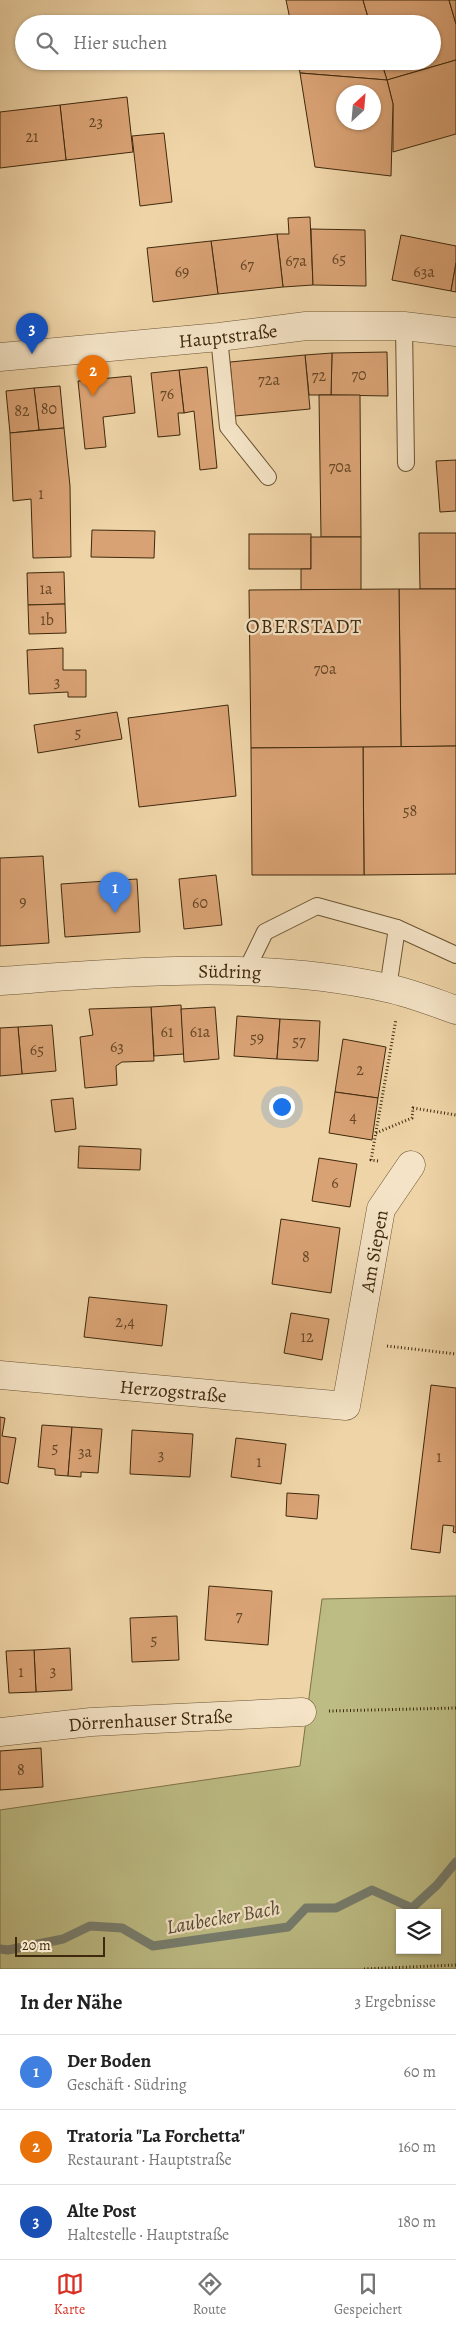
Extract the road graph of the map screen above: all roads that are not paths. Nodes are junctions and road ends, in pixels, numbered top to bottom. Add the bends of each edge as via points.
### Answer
1 (404, 326) junction
2 (456, 332) edge
3 (219, 337) junction
4 (0, 357) edge
5 (406, 462) dead end
6 (268, 477) dead end
7 (398, 928) junction
8 (456, 955) edge
9 (246, 971) junction
10 (0, 982) edge
11 (395, 990) junction
12 (456, 1010) edge
13 (411, 1165) road end
14 (0, 1375) edge
15 (346, 1406) joint
16 (302, 1712) road end
17 (0, 1732) edge

1 - 2 street, Hauptstraße
1 - 3 street, Hauptstraße via 306,326
1 - 5 lane
3 - 4 street, Hauptstraße
3 - 6 lane via 228,427
7 - 8 lane
7 - 9 lane via 317,906 265,932
7 - 11 lane
9 - 10 street, Südring via 209,969
9 - 11 street, Südring via 308,975
11 - 12 street, Südring
13 - 15 street, Am Siepen via 381,1210
14 - 15 street, Herzogstraße
16 - 17 street, Dörrenhauser Straße via 91,1722

